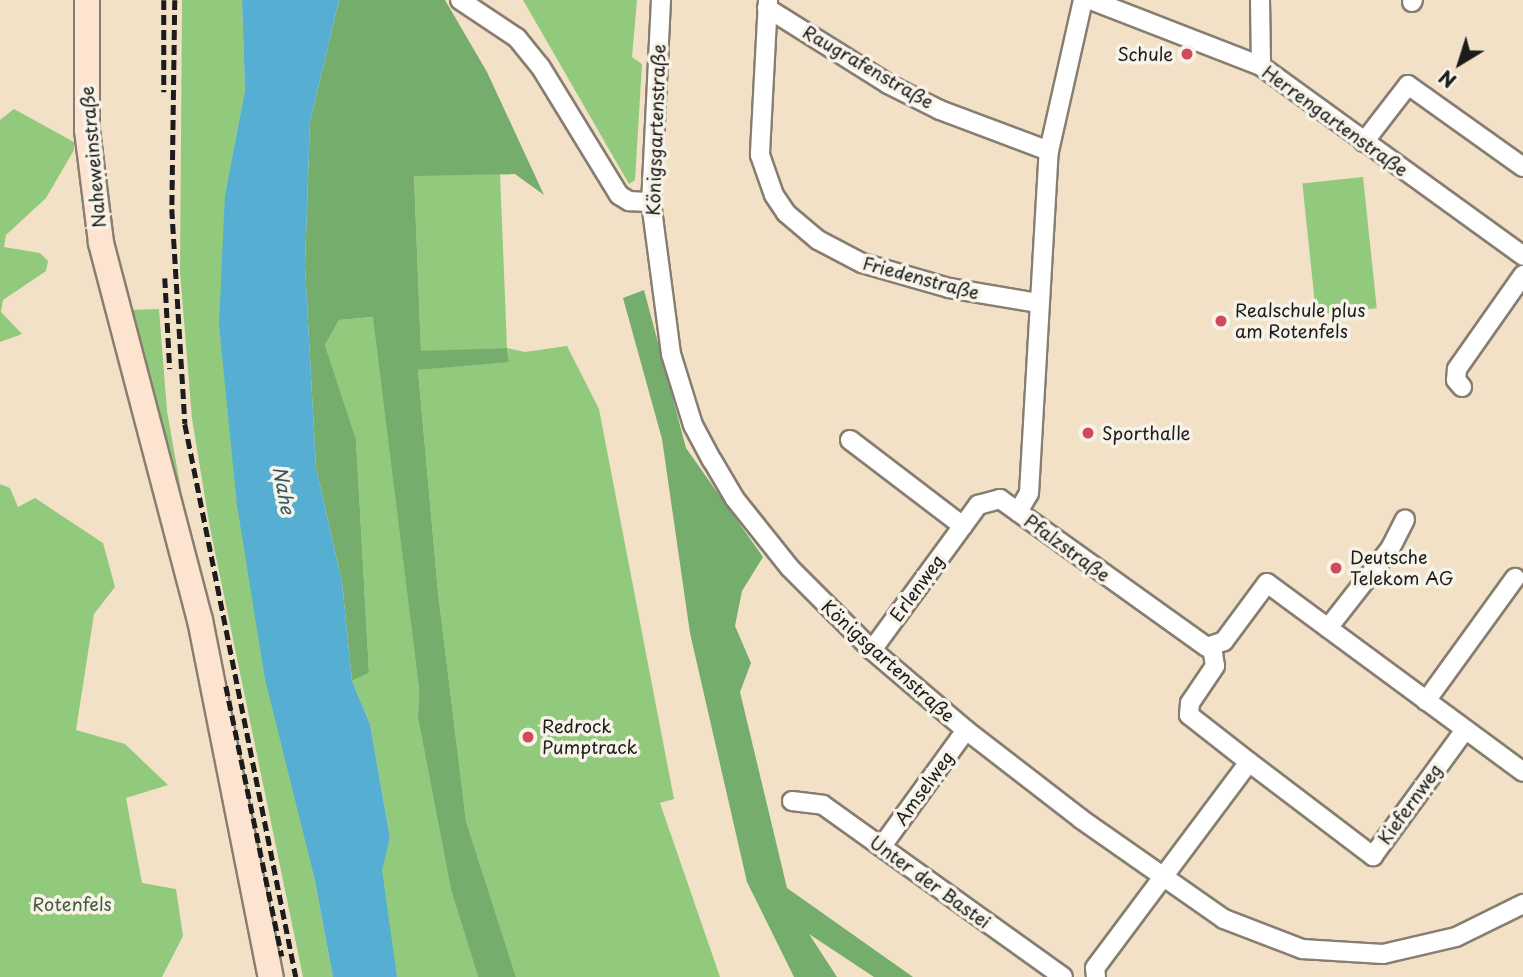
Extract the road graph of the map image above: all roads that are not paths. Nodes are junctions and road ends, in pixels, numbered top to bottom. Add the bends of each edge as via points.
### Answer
1 (87, 0) edge
2 (460, 0) edge
3 (661, 0) edge
4 (1083, 0) edge
5 (1091, 0) edge
6 (1260, 0) edge
7 (767, 4) edge
8 (1261, 66) junction
9 (1364, 142) junction
10 (1049, 151) junction
11 (1523, 167) edge
12 (651, 202) junction
13 (1523, 256) edge
14 (1523, 275) edge
15 (1039, 303) junction
16 (1462, 387) dead end
17 (850, 440) dead end
18 (1018, 512) junction
19 (1405, 520) dead end
20 (963, 526) junction
21 (1515, 578) dead end
22 (1328, 628) junction
23 (1212, 647) junction
24 (872, 650) junction
25 (1426, 701) junction
26 (966, 730) junction
27 (1465, 730) junction
28 (1249, 762) junction
29 (1523, 772) edge
30 (792, 801) dead end
31 (882, 846) junction
32 (1161, 878) junction
33 (1523, 904) edge
34 (271, 977) edge
35 (1062, 977) edge
36 (1096, 977) edge

1 - 34 main road, Naheweinstraße via 91,172 101,243 200,620
2 - 12 street via 517,38 540,66 619,195 629,201
3 - 12 street, Königsgartenstraße
4 - 10 street, Pfalzstraße
5 - 8 street, Herrengartenstraße
6 - 8 street
7 - 10 street, Raugrafenstraße via 899,89 986,130
7 - 15 street, Friedenstraße via 760,155 774,195 786,213 818,240 862,263 948,288
8 - 9 street, Herrengartenstraße
9 - 11 street via 1408,85
9 - 13 street, Herrengartenstraße
10 - 15 street, Pfalzstraße
12 - 24 street, Königsgartenstraße via 671,354 693,425 757,529
14 - 16 street via 1457,369 1456,380
15 - 18 street, Pfalzstraße via 1029,493
17 - 20 street
18 - 20 street, Erlenweg via 992,498 978,505
18 - 23 street, Pfalzstraße via 1185,634
19 - 22 street via 1390,550
20 - 24 street, Erlenweg
21 - 25 street
22 - 23 street via 1267,583 1224,641
22 - 25 street
23 - 28 street, Kiefernweg via 1215,666 1190,703 1189,715
24 - 26 street, Königsgartenstraße
25 - 27 street
26 - 31 street, Amselweg
26 - 32 street, Königsgartenstraße
27 - 28 street, Kiefernweg via 1373,856
27 - 29 street
28 - 32 street
30 - 31 street, Unter der Bastei via 823,805
31 - 35 street, Unter der Bastei
32 - 33 street, Königsgartenstraße via 1224,919 1266,937 1341,954 1419,948 1456,937
32 - 36 street via 1095,968

